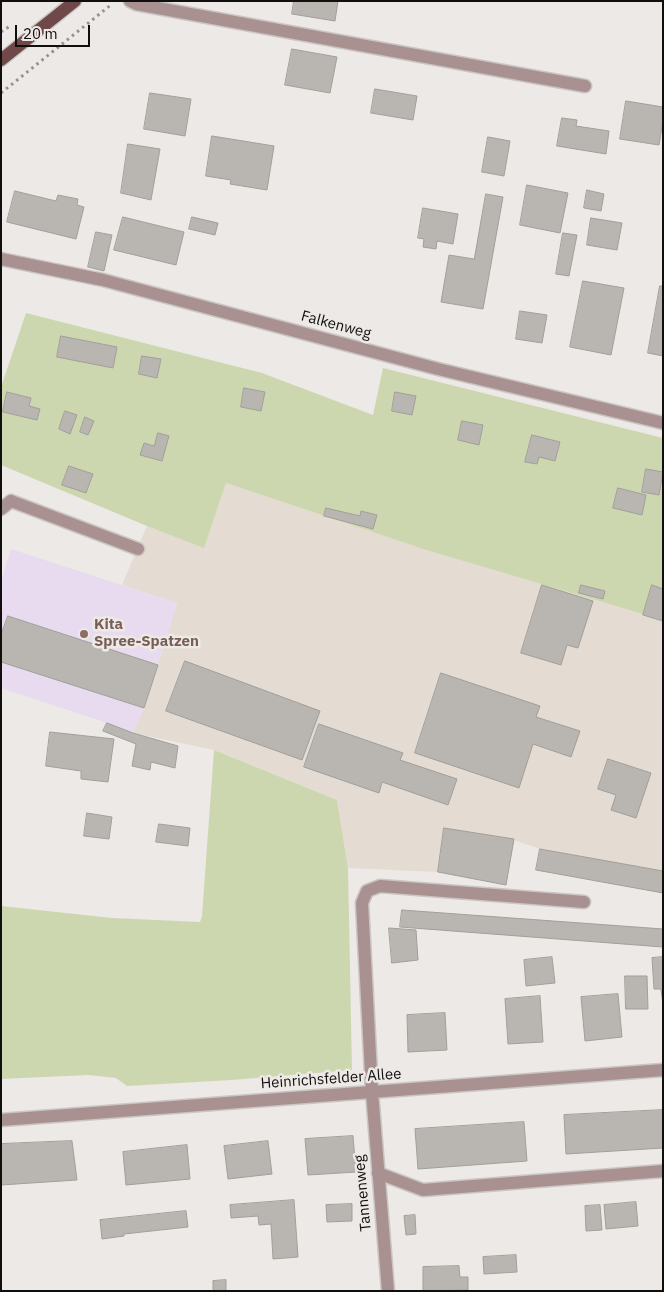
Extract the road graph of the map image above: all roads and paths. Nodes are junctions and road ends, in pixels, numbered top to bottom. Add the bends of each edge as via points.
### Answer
1 (75, 1) edge
2 (115, 1) edge
3 (130, 1) edge
4 (1, 60) edge
5 (585, 86) dead end
6 (1, 93) edge
7 (1, 259) edge
8 (663, 423) edge
9 (6, 505) edge
10 (138, 549) dead end
11 (584, 902) dead end
12 (663, 1070) edge
13 (372, 1092) junction
14 (1, 1120) edge
15 (663, 1171) edge
16 (378, 1173) junction
17 (388, 1291) edge

1 - 4 main road
2 - 6 path
3 - 5 street
7 - 8 street, Falkenweg via 103,280 438,369
9 - 10 street
11 - 13 street, Tannenweg via 380,886 368,892 362,903
12 - 13 street, Heinrichsfelder Allee
13 - 14 street, Heinrichsfelder Allee
13 - 16 street, Tannenweg
15 - 16 street via 423,1190
16 - 17 street, Tannenweg

